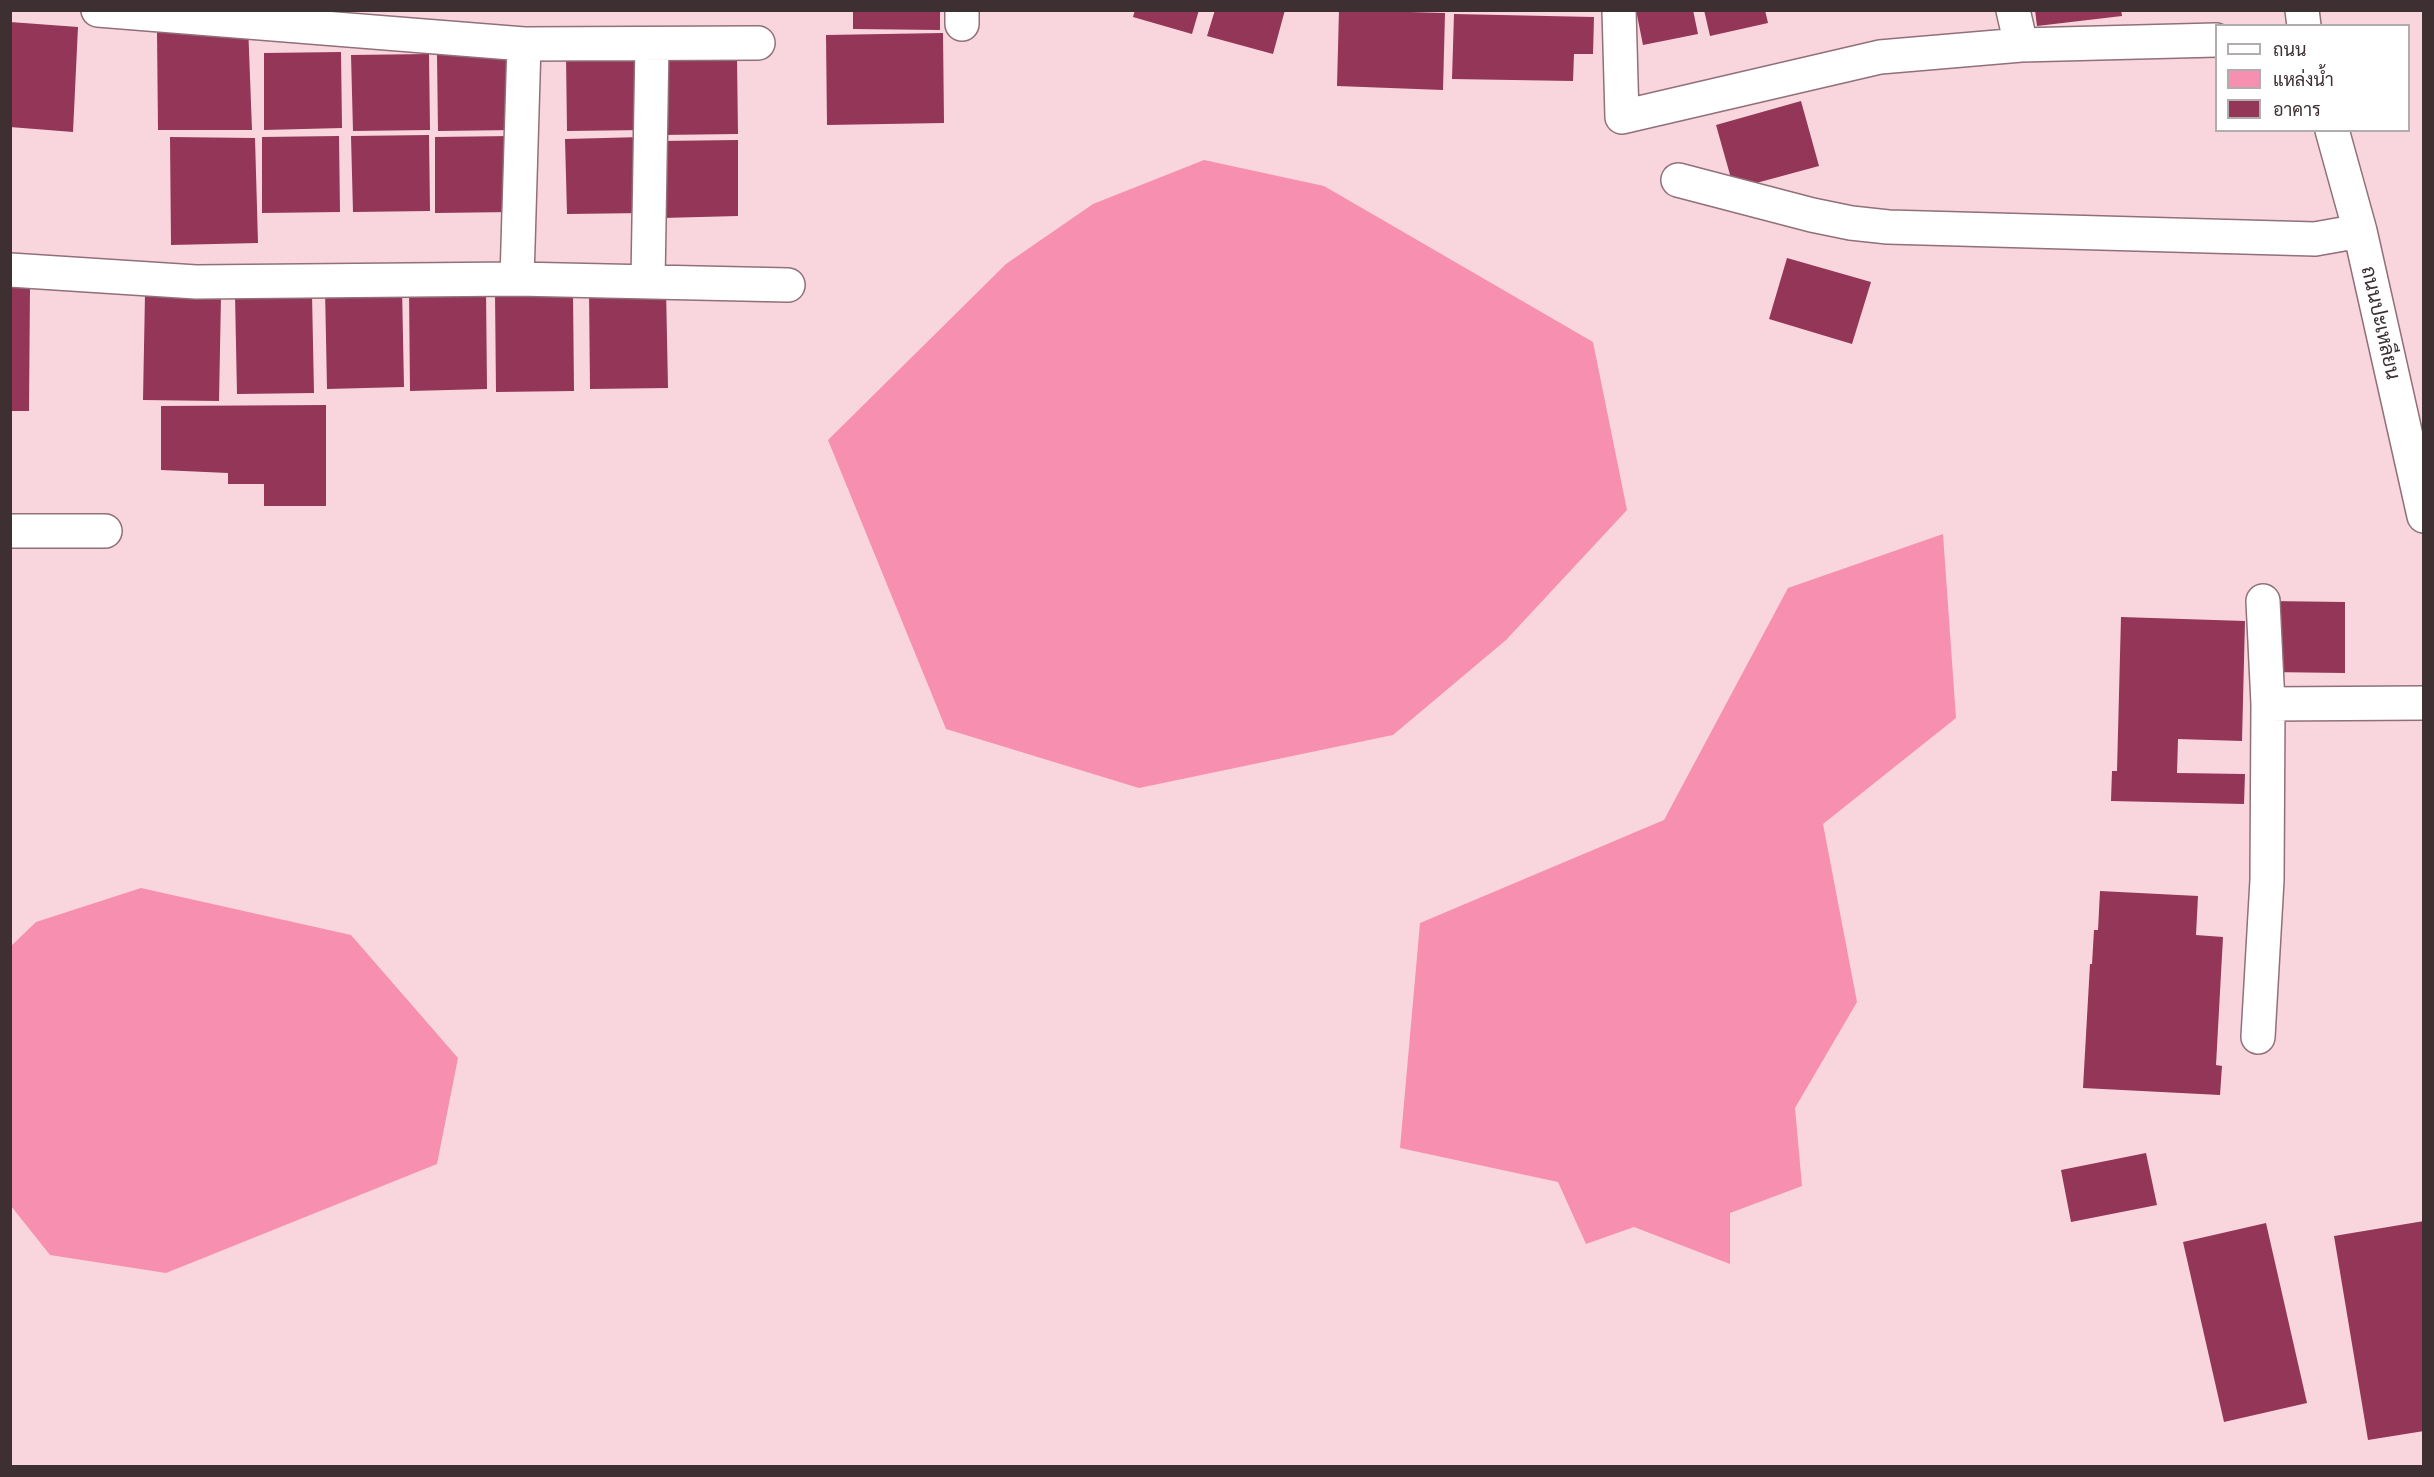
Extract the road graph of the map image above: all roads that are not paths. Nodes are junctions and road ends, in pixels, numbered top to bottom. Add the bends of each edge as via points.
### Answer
1 (98, 10) edge
2 (1619, 10) edge
3 (2013, 10) edge
4 (2215, 40) edge
5 (758, 43) dead end
6 (525, 44) junction
7 (652, 44) junction
8 (2021, 45) junction
9 (2333, 132) edge
10 (1678, 180) dead end
11 (2360, 231) junction
12 (10, 270) edge
13 (518, 279) junction
14 (648, 281) junction
15 (788, 285) dead end
16 (2424, 516) edge
17 (10, 531) edge
18 (105, 531) dead end
19 (2263, 601) dead end
20 (2424, 703) edge
21 (2268, 704) junction
22 (2258, 1037) dead end

1 - 6 street
2 - 8 street via 1622,117 1880,57
3 - 8 street
4 - 8 street
5 - 7 street
6 - 7 street
6 - 13 street
7 - 14 street
9 - 11 street, ถนนปะเหลียน
10 - 11 street via 1812,215 1888,227 2315,239
11 - 16 street, ถนนปะเหลียน
12 - 13 street via 196,282
13 - 14 street
14 - 15 street
17 - 18 street
19 - 21 street
20 - 21 street
21 - 22 street via 2267,880

